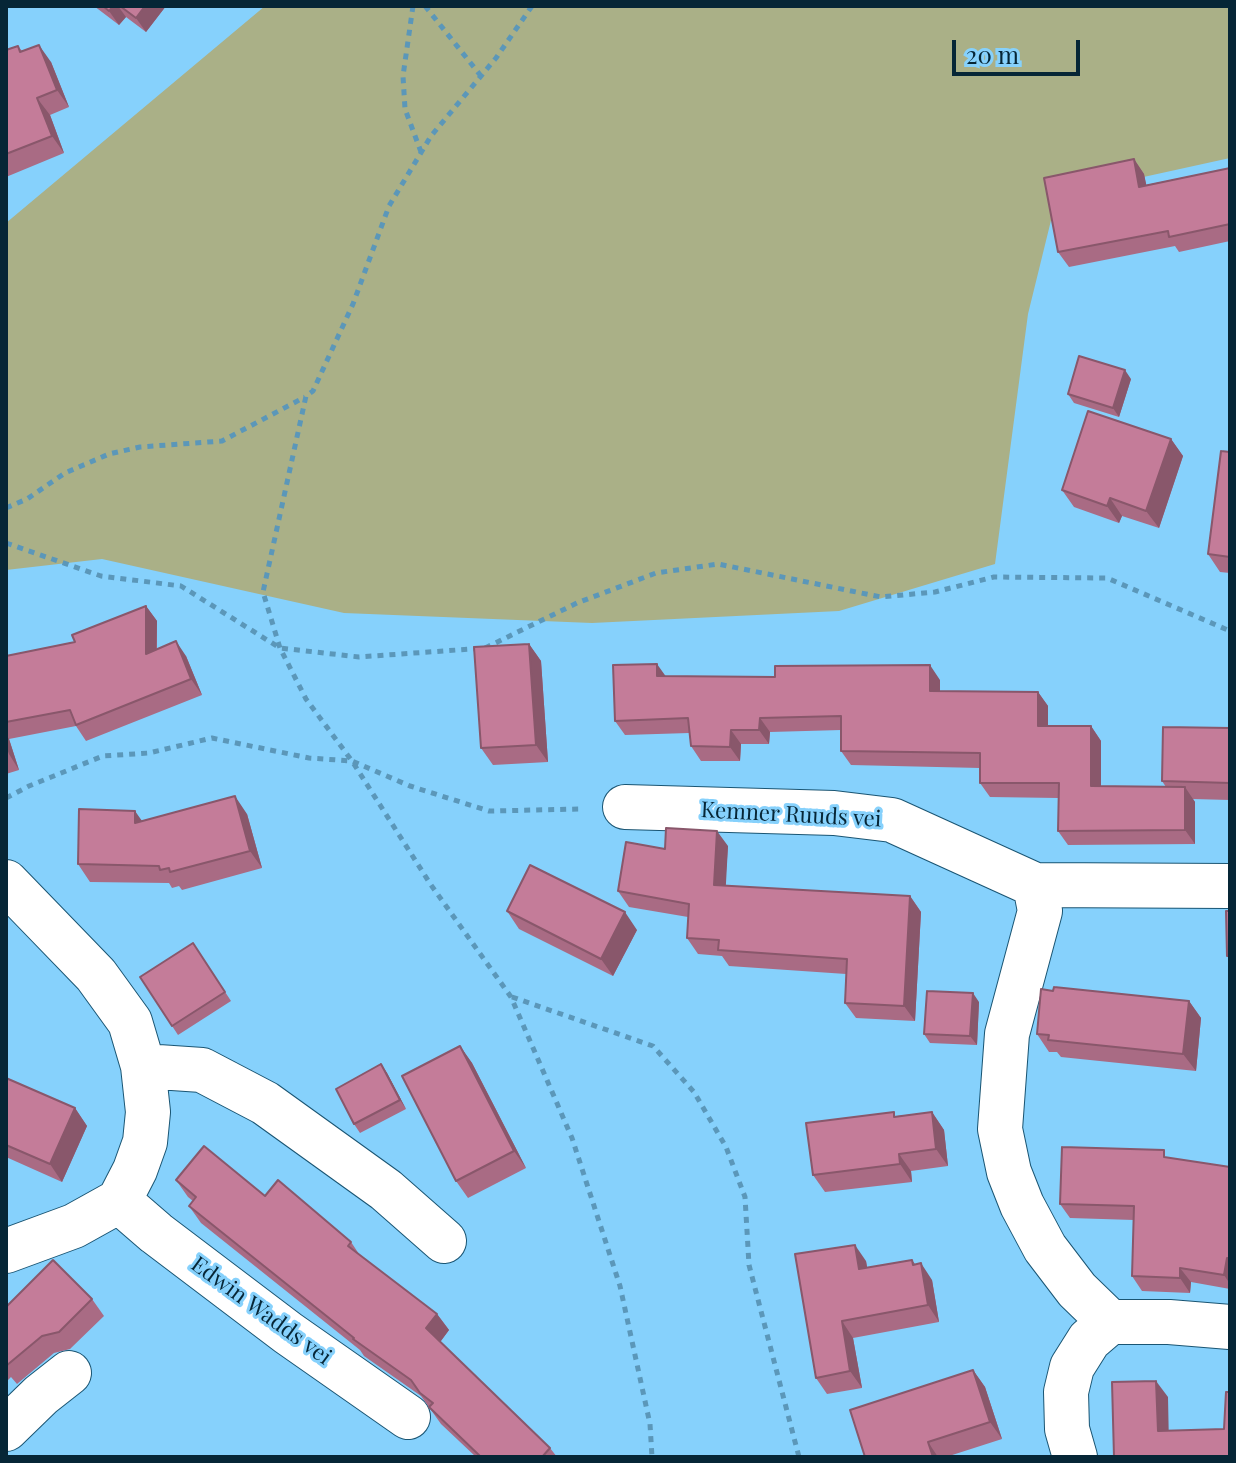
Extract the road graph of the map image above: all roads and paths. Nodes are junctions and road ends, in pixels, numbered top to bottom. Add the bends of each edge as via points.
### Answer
1 (413, 6) edge
2 (425, 6) edge
3 (532, 6) edge
4 (481, 76) junction
5 (421, 153) junction
6 (306, 396) junction
7 (6, 508) edge
8 (6, 543) edge
9 (1230, 631) edge
10 (280, 648) junction
11 (352, 761) junction
12 (6, 798) edge
13 (625, 807) joint
14 (6, 882) edge
15 (1035, 885) junction
16 (1230, 886) edge
17 (511, 997) junction
18 (143, 1066) junction
19 (119, 1201) junction
20 (444, 1241) dead end
21 (6, 1251) edge
22 (1110, 1322) junction
23 (1230, 1327) edge
24 (69, 1373) dead end
25 (408, 1417) dead end
26 (6, 1429) edge
27 (6, 1450) edge
28 (14, 1457) edge
29 (652, 1457) edge
30 (799, 1457) edge
31 (1075, 1457) edge

1 - 5 path via 403,76 405,109
2 - 4 path
3 - 4 path
4 - 5 path
5 - 6 path via 389,206 353,304
6 - 7 path via 222,441 109,454
6 - 10 path via 263,592
8 - 10 path via 101,576 181,586
9 - 10 path via 1107,578 994,577 935,592 881,597 718,564 656,573 577,603 485,648 359,657
10 - 11 path via 306,699
11 - 12 path via 309,758 212,738 149,753 103,756
11 - 13 path via 489,811
11 - 17 path
13 - 15 street, Kemner Ruuds vei via 834,813 892,820
14 - 18 street via 96,975 130,1022
15 - 16 street, Kemner Ruuds vei
15 - 22 street via 1040,911 1007,1034 1000,1129 1009,1172 1045,1248
17 - 29 path via 572,1138 620,1286 650,1424
17 - 30 path via 653,1046 694,1092 726,1147 745,1197 749,1265
18 - 19 street via 145,1142
18 - 20 street via 202,1070 265,1103 386,1190
19 - 21 street via 74,1226
19 - 25 street, Edwin Wadds vei via 288,1333
22 - 23 street
22 - 31 street via 1089,1340 1072,1367 1067,1429
24 - 26 street
27 - 28 street

